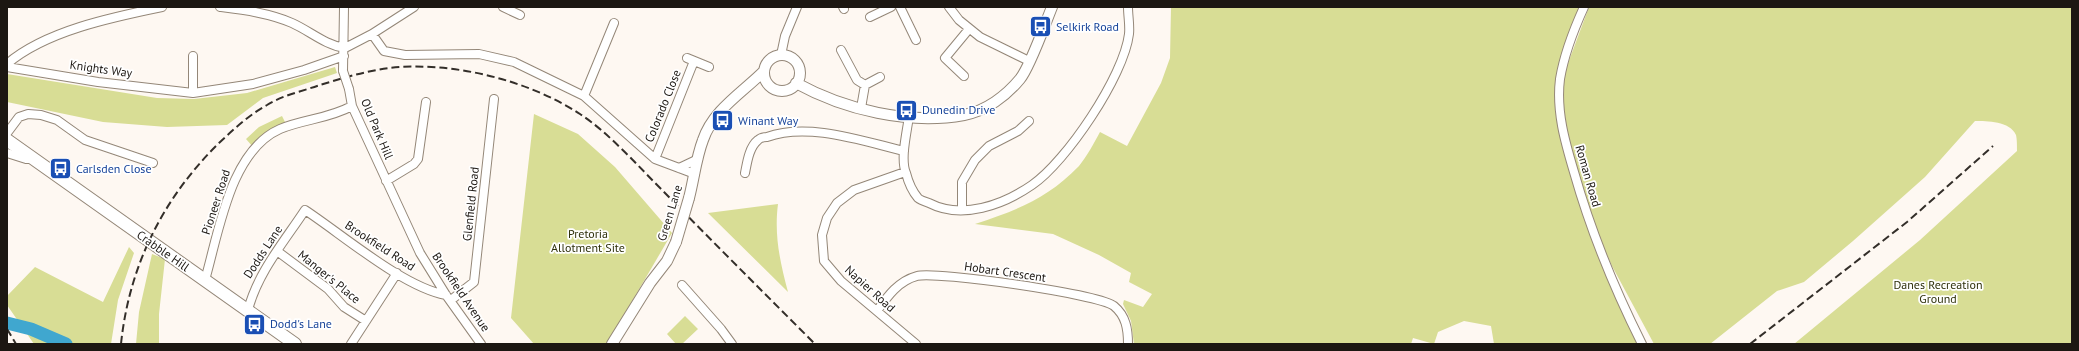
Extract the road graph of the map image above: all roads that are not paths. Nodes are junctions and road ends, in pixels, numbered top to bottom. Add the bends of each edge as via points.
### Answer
1 (162, 7) edge
2 (220, 7) edge
3 (344, 7) edge
4 (414, 7) edge
5 (503, 7) edge
6 (797, 7) edge
7 (890, 7) edge
8 (900, 7) edge
9 (949, 7) edge
10 (1052, 7) edge
11 (1128, 7) edge
12 (1584, 7) edge
13 (520, 15) dead end
14 (870, 17) dead end
15 (614, 23) dead end
16 (969, 29) junction
17 (372, 34) junction
18 (916, 40) dead end
19 (842, 50) dead end
20 (345, 52) junction
21 (781, 55) junction
22 (193, 56) dead end
23 (1029, 61) junction
24 (7, 64) edge
25 (709, 67) dead end
26 (7, 68) edge
27 (764, 72) junction
28 (964, 76) dead end
29 (880, 78) dead end
30 (796, 83) junction
31 (768, 84) junction
32 (865, 85) junction
33 (746, 89) junction
34 (193, 93) junction
35 (584, 96) junction
36 (494, 100) dead end
37 (426, 102) dead end
38 (352, 106) junction
39 (861, 108) junction
40 (909, 116) junction
41 (1029, 121) dead end
42 (7, 133) edge
43 (7, 140) edge
44 (904, 151) junction
45 (7, 153) edge
46 (698, 158) junction
47 (32, 159) junction
48 (655, 159) junction
49 (153, 163) dead end
50 (679, 168) junction
51 (905, 172) junction
52 (745, 173) dead end
53 (695, 174) junction
54 (386, 181) junction
55 (305, 210) joint
56 (962, 210) junction
57 (277, 252) junction
58 (420, 254) joint
59 (397, 273) junction
60 (204, 280) junction
61 (682, 285) dead end
62 (448, 297) junction
63 (248, 310) junction
64 (877, 311) junction
65 (366, 321) junction
66 (295, 344) edge
67 (351, 344) edge
68 (481, 344) edge
69 (612, 344) edge
70 (732, 344) edge
71 (916, 344) edge
72 (1128, 344) edge
73 (1642, 344) edge

1 - 24 street via 117,16 65,32 24,52
2 - 20 street via 265,14 292,23
3 - 20 street, Old Park Hill
4 - 17 street, Knights Way
5 - 13 street
6 - 21 street via 785,36
7 - 14 street
8 - 18 street
9 - 16 street
10 - 23 street
11 - 56 street via 1129,35 1118,67 1084,129 1058,160 1032,185 1007,199 981,209
12 - 73 street, Roman Road via 1561,74 1561,124 1586,214 1606,268
15 - 35 street
16 - 23 street
16 - 28 street via 945,58
17 - 20 street, Knights Way
17 - 35 street via 384,51 405,55 479,54 514,62
19 - 32 street via 857,80
20 - 34 street, Knights Way via 304,70 253,84
20 - 38 street, Old Park Hill, bridge via 343,71
21 - 27 street via 768,61
21 - 30 street via 792,58 799,67 799,78
22 - 34 street
23 - 40 street via 1021,78 1003,96 987,107 965,115
25 - 48 street, Colorado Close via 691,60
26 - 34 street, Knights Way
27 - 31 street
27 - 33 street, Green Lane
29 - 32 street
30 - 31 street via 782,91
30 - 39 street via 817,94
31 - 33 street, Green Lane
32 - 39 street
33 - 46 street, Green Lane via 724,107 712,122
35 - 48 street
36 - 62 street, Glenfield Road via 474,282
37 - 54 street via 418,159
38 - 54 street, Old Park Hill
38 - 60 street, Pioneer Road via 338,113 280,129 261,140 242,164 232,187
39 - 40 street via 884,114
40 - 44 street
41 - 56 street via 1018,131 989,146 974,160 962,182
42 - 49 street via 19,117 28,114 42,115 57,120 86,140
43 - 47 main road, Crabble Hill
44 - 51 street
44 - 52 street via 844,136 796,130 758,140 750,152
45 - 47 street, Crabble Hill
46 - 50 street
46 - 53 street, Green Lane
47 - 60 main road, Crabble Hill
48 - 50 street
50 - 53 street
51 - 56 street via 919,198 937,207
51 - 64 street, Napier Road via 848,194 837,203 827,218 822,235 824,261 841,281
53 - 69 street, Green Lane, bridge via 676,242 667,261 650,283
54 - 58 street, Old Park Hill
55 - 57 street, Dodds Lane
55 - 59 street, Brookfield Road
57 - 63 street, Dodds Lane via 253,291
57 - 65 street, Manger's Place via 328,289 344,307
58 - 62 street, Brookfield Avenue
59 - 62 street, Brookfield Road via 431,292
59 - 65 street
60 - 63 main road, Crabble Hill
61 - 70 street
62 - 68 street, Brookfield Avenue
63 - 66 main road, Crabble Hill
64 - 71 street, Napier Road
64 - 72 street, Hobart Crescent via 889,294 903,282 918,276 963,278 1039,288 1112,305 1122,315 1128,330
65 - 67 street

